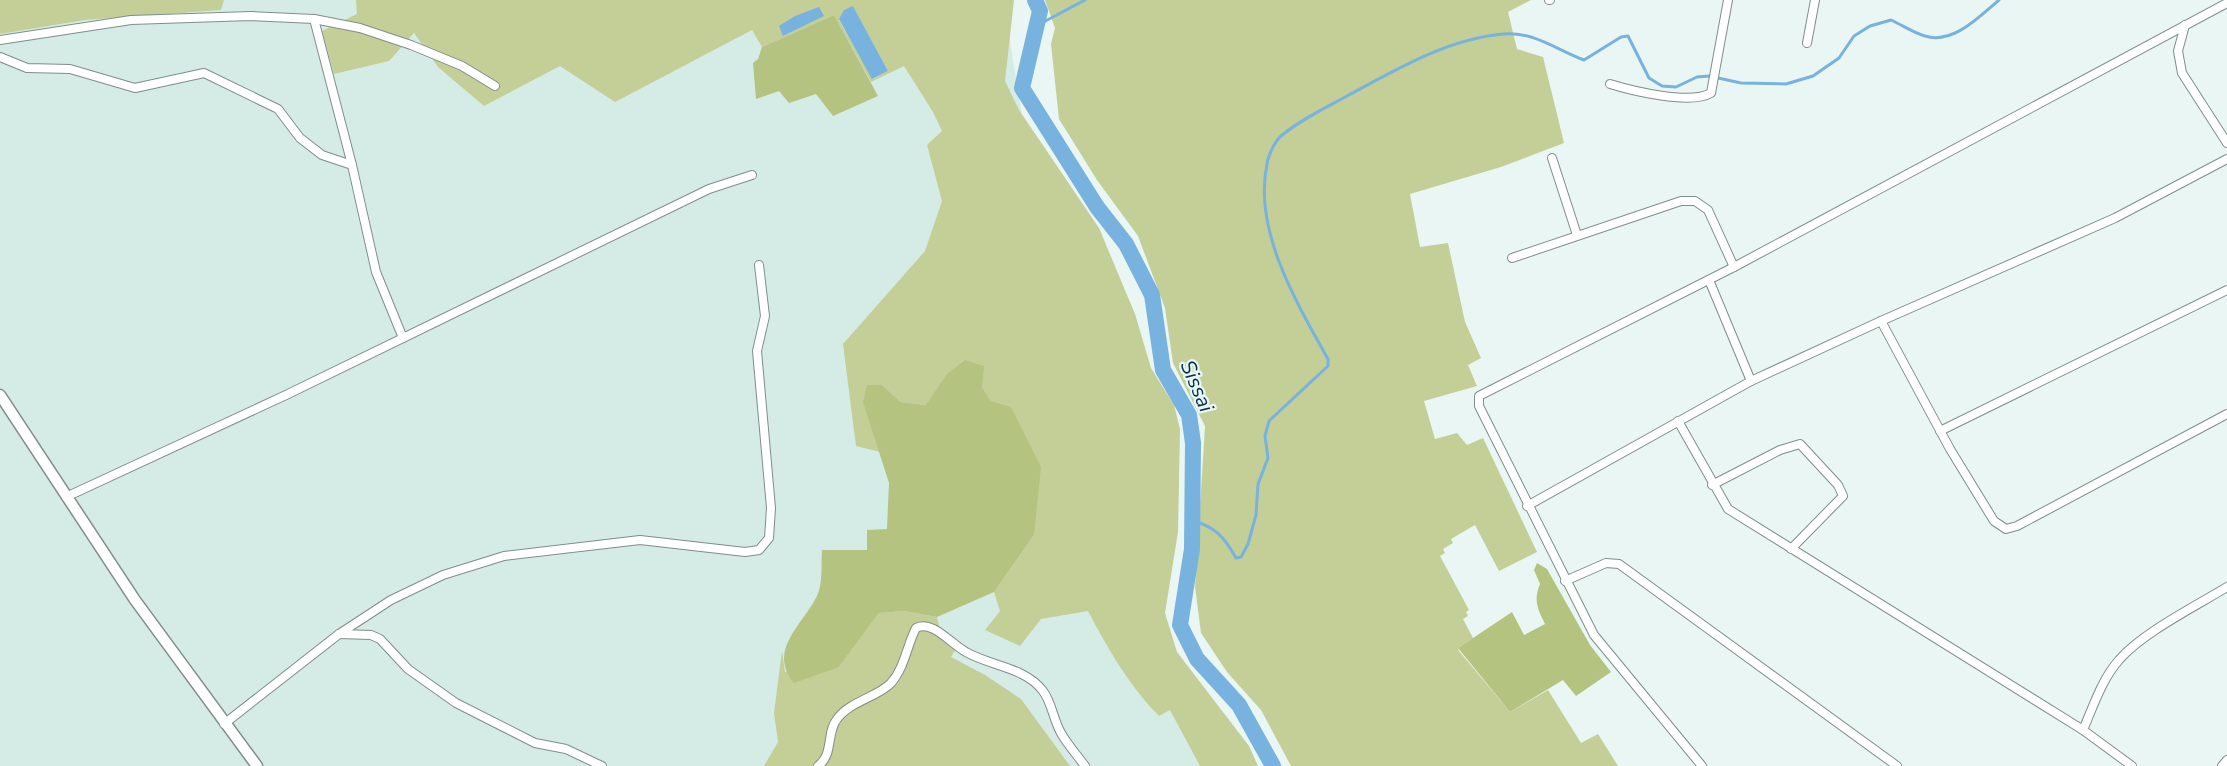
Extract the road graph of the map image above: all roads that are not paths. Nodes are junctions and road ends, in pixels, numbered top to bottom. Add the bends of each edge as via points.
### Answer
1 (1728, 0) edge
2 (1815, 0) edge
3 (2227, 3) edge
4 (314, 19) junction
5 (2185, 25) junction
6 (0, 40) edge
7 (1807, 44) dead end
8 (0, 57) edge
9 (1610, 84) dead end
10 (495, 86) dead end
11 (2227, 143) edge
12 (1552, 158) dead end
13 (2227, 159) edge
14 (352, 165) junction
15 (752, 175) dead end
16 (1578, 236) junction
17 (1512, 258) dead end
18 (759, 265) dead end
19 (1734, 267) junction
20 (1709, 280) junction
21 (2227, 290) edge
22 (1881, 321) junction
23 (403, 338) junction
24 (1751, 381) junction
25 (0, 395) edge
26 (2227, 414) edge
27 (1678, 421) junction
28 (1940, 431) junction
29 (1712, 484) junction
30 (66, 496) junction
31 (1527, 506) junction
32 (1791, 549) junction
33 (1565, 581) junction
34 (2227, 587) edge
35 (339, 634) junction
36 (224, 724) junction
37 (2083, 730) junction
38 (2227, 759) edge
39 (257, 766) edge
40 (602, 766) edge
41 (818, 766) edge
42 (1085, 766) edge
43 (1702, 766) edge
44 (1897, 766) edge
45 (2132, 766) edge
46 (2222, 766) edge

1 - 9 street via 1711,93 1696,98 1631,91
2 - 7 street
3 - 5 street
4 - 6 street via 251,16 131,20
4 - 10 street via 360,28 411,45 462,66
4 - 14 street
5 - 11 street via 2178,51 2182,73
5 - 19 street
8 - 14 street via 27,68 70,69 135,88 204,73 278,109 300,138 322,155
12 - 16 street
13 - 22 street via 2115,218
14 - 23 street via 376,272
15 - 23 street via 709,189
16 - 17 street
16 - 19 street via 1681,201 1695,201 1708,210
18 - 35 street via 765,316 757,351 771,508 769,538 759,550 640,540 504,556 443,575 391,600
19 - 20 street
20 - 24 street
20 - 31 street via 1479,396 1479,406
21 - 28 street
22 - 24 street
22 - 28 street
23 - 30 street
24 - 27 street
25 - 30 street
26 - 28 street via 2006,529 1995,521
27 - 29 street
27 - 31 street
29 - 32 street via 1728,509
29 - 32 street via 1800,444 1838,485 1843,496
30 - 36 street
31 - 33 street
32 - 37 street
33 - 43 street via 1594,635
33 - 44 street via 1606,563 1619,564
34 - 37 street via 2139,642 2120,659
35 - 36 street
35 - 40 street via 380,639 408,669 456,703 535,743 566,749
36 - 39 street
37 - 45 street
38 - 46 street
41 - 42 street via 827,756 837,718 890,684 916,628 927,625 964,651 1022,675 1042,689 1061,734

